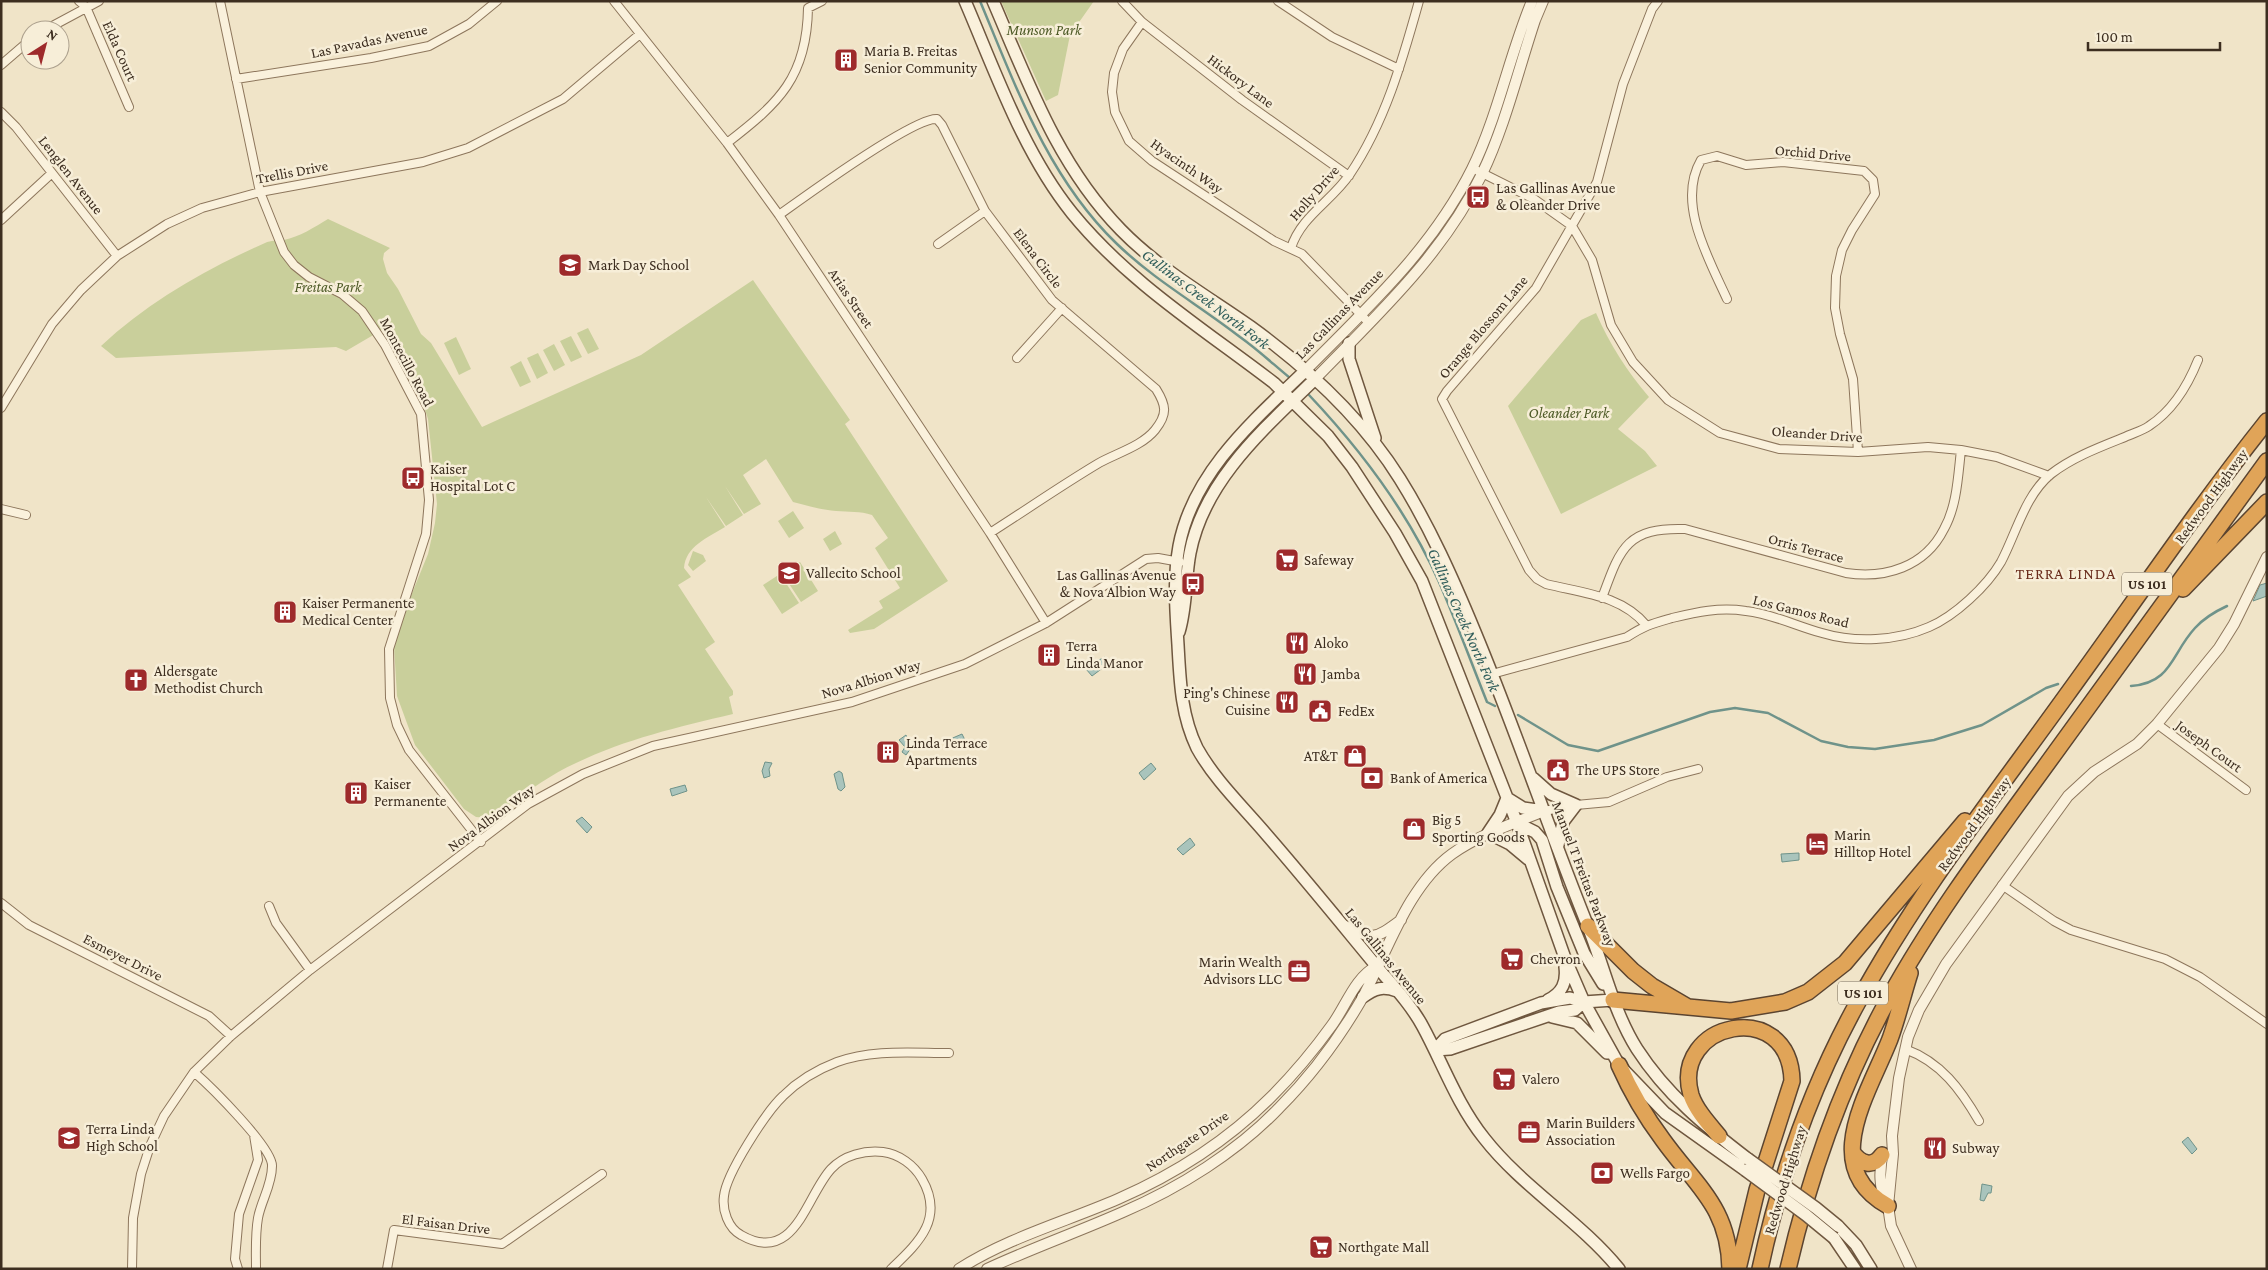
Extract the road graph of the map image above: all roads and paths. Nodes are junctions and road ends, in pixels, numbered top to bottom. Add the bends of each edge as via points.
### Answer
1 (99, 1) edge
2 (220, 1) edge
3 (497, 1) edge
4 (614, 1) edge
5 (822, 1) edge
6 (965, 1) edge
7 (994, 1) edge
8 (1122, 1) edge
9 (1278, 1) edge
10 (1419, 1) edge
11 (1532, 1) edge
12 (1543, 1) edge
13 (1658, 1) edge
14 (83, 4) edge
15 (60, 20) edge
16 (1142, 22) junction
17 (640, 34) junction
18 (20, 49) edge
19 (1, 65) edge
20 (1399, 70) junction
21 (236, 79) junction
22 (129, 106) dead end
23 (1, 112) edge
24 (727, 143) junction
25 (1472, 168) junction
26 (52, 173) junction
27 (1482, 174) junction
28 (1349, 176) junction
29 (260, 192) junction
30 (985, 211) junction
31 (779, 215) junction
32 (1, 220) edge
33 (1572, 226) junction
34 (938, 244) dead end
35 (1291, 248) junction
36 (117, 256) junction
37 (1727, 299) dead end
38 (1062, 308) junction
39 (1361, 315) junction
40 (1369, 323) junction
41 (1349, 343) junction
42 (1017, 358) dead end
43 (2198, 360) dead end
44 (1299, 385) junction
45 (1, 408) edge
46 (2267, 421) edge
47 (1378, 447) junction
48 (1961, 450) junction
49 (1858, 452) junction
50 (2267, 461) edge
51 (1209, 472) junction
52 (2049, 476) junction
53 (1221, 480) junction
54 (2267, 502) edge
55 (1, 509) edge
56 (26, 515) dead end
57 (990, 533) junction
58 (2267, 557) edge
59 (1183, 563) junction
60 (1602, 598) junction
61 (1046, 623) junction
62 (1646, 624) junction
63 (2149, 624) junction
64 (1492, 674) junction
65 (2157, 724) junction
66 (2028, 748) junction
67 (1698, 769) dead end
68 (1531, 776) junction
69 (2246, 790) dead end
70 (1507, 798) junction
71 (1576, 805) junction
72 (1544, 811) junction
73 (1516, 823) junction
74 (1488, 833) junction
75 (480, 842) junction
76 (1557, 846) junction
77 (1529, 860) junction
78 (2002, 885) junction
79 (4, 906) edge
80 (269, 906) dead end
81 (1, 916) edge
82 (1404, 918) junction
83 (1341, 925) junction
84 (1588, 926) junction
85 (1918, 949) junction
86 (1565, 958) junction
87 (1377, 966) junction
88 (310, 970) junction
89 (1397, 991) junction
90 (1363, 997) junction
91 (1614, 1000) junction
92 (1584, 1002) junction
93 (1541, 1003) junction
94 (1689, 1008) junction
95 (1547, 1017) junction
96 (2267, 1024) edge
97 (231, 1036) junction
98 (1435, 1050) junction
99 (1906, 1050) junction
100 (949, 1053) dead end
101 (1619, 1065) junction
102 (194, 1072) junction
103 (1271, 1098) junction
104 (1279, 1108) junction
105 (1979, 1121) dead end
106 (254, 1135) junction
107 (1718, 1136) junction
108 (1892, 1136) junction
109 (1853, 1153) junction
110 (1882, 1155) junction
111 (1746, 1164) junction
112 (602, 1174) dead end
113 (1888, 1206) junction
114 (132, 1269) edge
115 (238, 1269) edge
116 (256, 1269) edge
117 (387, 1269) edge
118 (891, 1269) edge
119 (958, 1269) edge
120 (987, 1269) edge
121 (1618, 1269) edge
122 (1730, 1269) edge
123 (1738, 1269) edge
124 (1760, 1269) edge
125 (1788, 1269) edge
126 (1855, 1269) edge
127 (1871, 1269) edge
128 (1911, 1269) edge

1 - 14 street
2 - 21 street, Montecillo Road
3 - 21 street, Las Pavadas Avenue via 469,24 429,46
4 - 17 street, Arias Street
5 - 24 street via 808,8 802,58 782,93 763,115
6 - 44 main road, Manuel T Freitas Parkway via 1037,162 1072,213 1101,246 1140,282
7 - 44 main road, Manuel T Freitas Parkway via 1058,148 1091,196 1157,263 1252,328
8 - 16 street, Hickory Lane
9 - 20 street via 1332,37
10 - 20 street, Holly Drive
11 - 25 street, Las Gallinas Avenue
12 - 27 street, Las Gallinas Avenue
13 - 33 street, Orange Blossom Lane via 1623,84 1597,182
14 - 15 street
14 - 22 street, Elda Court
16 - 28 street, Hickory Lane via 1242,100
16 - 35 street, Hyacinth Way via 1123,48 1112,92 1115,112 1129,141 1152,161 1274,241
17 - 24 street, Arias Street
17 - 29 street, Trellis Drive via 563,99 468,148 423,162
18 - 19 street
20 - 28 street, Holly Drive via 1378,125
21 - 29 street, Montecillo Road
23 - 26 street, Lenglen Avenue via 16,126
24 - 31 street, Arias Street
25 - 27 street, Oleander Drive
25 - 39 street, Las Gallinas Avenue via 1445,217 1419,252
26 - 32 street
26 - 36 street, Lenglen Avenue
27 - 33 street, Oleander Drive via 1534,199
27 - 40 street, Las Gallinas Avenue via 1435,250
28 - 35 street, Holly Drive via 1301,225
29 - 36 street, Trellis Drive via 202,208 167,224
29 - 75 street, Montecillo Road via 284,252 309,277 342,294 368,318 421,414 429,500 426,534 389,649 390,698 397,725 409,750
30 - 31 street, Elena Circle via 942,125 937,119 932,119 861,158
30 - 34 street
30 - 38 street, Elena Circle via 1052,300
31 - 57 street, Arias Street
33 - 49 street, Oleander Drive via 1592,260 1611,325 1633,362 1668,400 1720,433 1779,449
33 - 60 street, Orange Blossom Lane via 1536,288 1442,399 1529,570 1546,584
35 - 39 street via 1302,254
36 - 45 street, Trellis Drive via 81,290 52,324
37 - 49 street, Orchid Drive via 1695,228 1692,182 1700,160 1717,156 1746,165 1783,162 1864,171 1873,180 1875,194 1842,250 1836,276 1835,308 1853,379
38 - 42 street
38 - 57 street, Elena Circle via 1156,389 1164,402 1164,414 1147,438 1099,463
39 - 40 street
39 - 44 street, Las Gallinas Avenue
40 - 41 street, Las Gallinas Avenue
41 - 44 street, Las Gallinas Avenue
41 - 47 main road via 1349,359
43 - 52 street, Los Gamos Road via 2178,398 2149,427 2086,453
44 - 47 main road, Manuel T Freitas Parkway via 1340,402
44 - 51 main road, Las Gallinas Avenue via 1232,444
44 - 53 main road, Las Gallinas Avenue
44 - 70 main road, Manuel T Freitas Parkway via 1328,436 1352,467 1422,580
46 - 66 highway, Redwood Highway / US 101
47 - 64 main road, Manuel T Freitas Parkway via 1446,560
48 - 49 street, Oleander Drive via 1928,447
48 - 52 street, Oleander Drive via 1997,457
48 - 60 street, Orris Terrace via 1954,500 1944,530 1912,564 1885,574 1853,574 1685,529 1665,528 1639,536 1626,545 1616,558
50 - 63 highway, Redwood Highway / US 101
51 - 53 main road
51 - 59 main road, Las Gallinas Avenue via 1190,511 1179,547
52 - 62 street, Los Gamos Road via 2027,506 2000,563 1984,585 1964,604 1930,627 1891,638 1858,639 1823,634 1747,611 1717,609
53 - 59 main road, Las Gallinas Avenue
54 - 63 highway
55 - 56 street
57 - 61 street, Arias Street
58 - 65 street via 2219,648
59 - 61 street, Nova Albion Way via 1146,559
59 - 83 main road, Las Gallinas Avenue via 1185,612 1177,638 1180,688 1186,720 1198,749
60 - 62 street, Orange Blossom Lane via 1620,602 1636,612
61 - 75 street, Nova Albion Way via 964,664 852,702 637,752 583,774 528,804
62 - 64 street, Los Gamos Road via 1627,637
63 - 85 highway, Redwood Highway / US 101 via 1958,888
64 - 68 main road, Manuel T Freitas Parkway
65 - 69 street, Joseph Court
65 - 78 street via 2137,744 2094,772 2068,796
66 - 94 highway via 1854,953 1816,988 1785,1002 1758,1008 1718,1011
66 - 124 highway, Redwood Highway / US 101 via 1915,907 1848,1020 1797,1140 1774,1211
67 - 71 street, Northgate Drive via 1667,777 1609,802
68 - 71 main road via 1551,794
68 - 72 main road, Manuel T Freitas Parkway
70 - 72 main road via 1523,808
70 - 73 main road, Manuel T Freitas Parkway
70 - 74 main road
71 - 72 street, Northgate Drive
71 - 76 main road via 1563,822
72 - 73 street, Northgate Drive
72 - 76 main road, Manuel T Freitas Parkway
73 - 74 street, Northgate Drive
73 - 77 main road, Manuel T Freitas Parkway
73 - 91 main road via 1535,832 1542,840 1584,953
74 - 77 main road via 1510,844
74 - 82 street, Northgate Drive via 1452,854 1432,874 1420,888
75 - 88 street, Nova Albion Way
76 - 84 main road, Manuel T Freitas Parkway
77 - 86 main road, Manuel T Freitas Parkway
78 - 96 street via 2071,930 2165,959 2200,976
78 - 99 street via 1918,1010
79 - 81 street
79 - 97 street, Esmeyer Drive via 29,925 209,1016
80 - 88 street via 276,923
82 - 83 street via 1373,937
82 - 87 street, Northgate Drive
83 - 87 main road, Las Gallinas Avenue
84 - 91 main road, Manuel T Freitas Parkway
84 - 94 highway via 1652,986
85 - 109 highway via 1890,1038 1856,1126
85 - 125 highway, Redwood Highway / US 101 via 1877,1021 1836,1112 1805,1200
86 - 92 main road, Manuel T Freitas Parkway
86 - 93 main road via 1563,988 1556,996
87 - 89 main road, Las Gallinas Avenue
87 - 90 street, Northgate Drive
87 - 103 street, Northgate Drive via 1365,972 1332,1024
88 - 97 street, Nova Albion Way
89 - 90 main road via 1376,988
89 - 98 main road, Las Gallinas Avenue via 1422,1023
90 - 104 street, Northgate Drive via 1334,1042
91 - 92 main road
91 - 94 highway
91 - 107 main road, Manuel T Freitas Parkway via 1636,1047 1650,1068 1682,1105
92 - 93 main road via 1570,998
92 - 95 main road via 1575,1010
92 - 101 main road, Manuel T Freitas Parkway
93 - 98 main road via 1445,1039
95 - 98 main road via 1450,1050
95 - 101 main road via 1577,1023
97 - 102 street, Nova Albion Way
98 - 121 main road, Las Gallinas Avenue via 1459,1100 1484,1139
99 - 105 street via 1934,1064 1961,1091
99 - 108 street
100 - 118 street via 887,1053 852,1057 806,1077 767,1115 727,1183 724,1211 729,1223 740,1234 768,1242 793,1230 823,1179 843,1160 870,1151 886,1152 900,1158 922,1179 928,1193 929,1221 923,1235
101 - 111 main road, Manuel T Freitas Parkway via 1666,1113
101 - 122 highway via 1634,1097 1663,1141 1706,1194 1723,1222 1730,1250
102 - 106 street
102 - 114 street, Nova Albion Way via 164,1116 141,1174 133,1218
103 - 104 street
103 - 119 street, Northgate Drive via 1220,1140 1158,1180 994,1250
104 - 120 street, Northgate Drive via 1234,1146 1164,1192 1125,1212
106 - 115 street via 258,1160 239,1214
106 - 116 street via 273,1164 258,1218
107 - 111 main road, Manuel T Freitas Parkway
107 - 123 highway via 1691,1094 1693,1059 1705,1042 1725,1030 1746,1027 1760,1030 1774,1038 1786,1053 1792,1068 1792,1081 1757,1190
108 - 110 street
108 - 113 street
109 - 110 highway via 1868,1164 1876,1162
109 - 113 highway via 1858,1180 1871,1195
110 - 113 street via 1882,1194
111 - 126 main road, Manuel T Freitas Parkway, bridge via 1834,1238
111 - 127 main road, Manuel T Freitas Parkway, bridge via 1816,1208 1838,1226 1856,1245
112 - 117 street, El Faisan Drive via 502,1244 394,1230
113 - 128 street via 1892,1226

